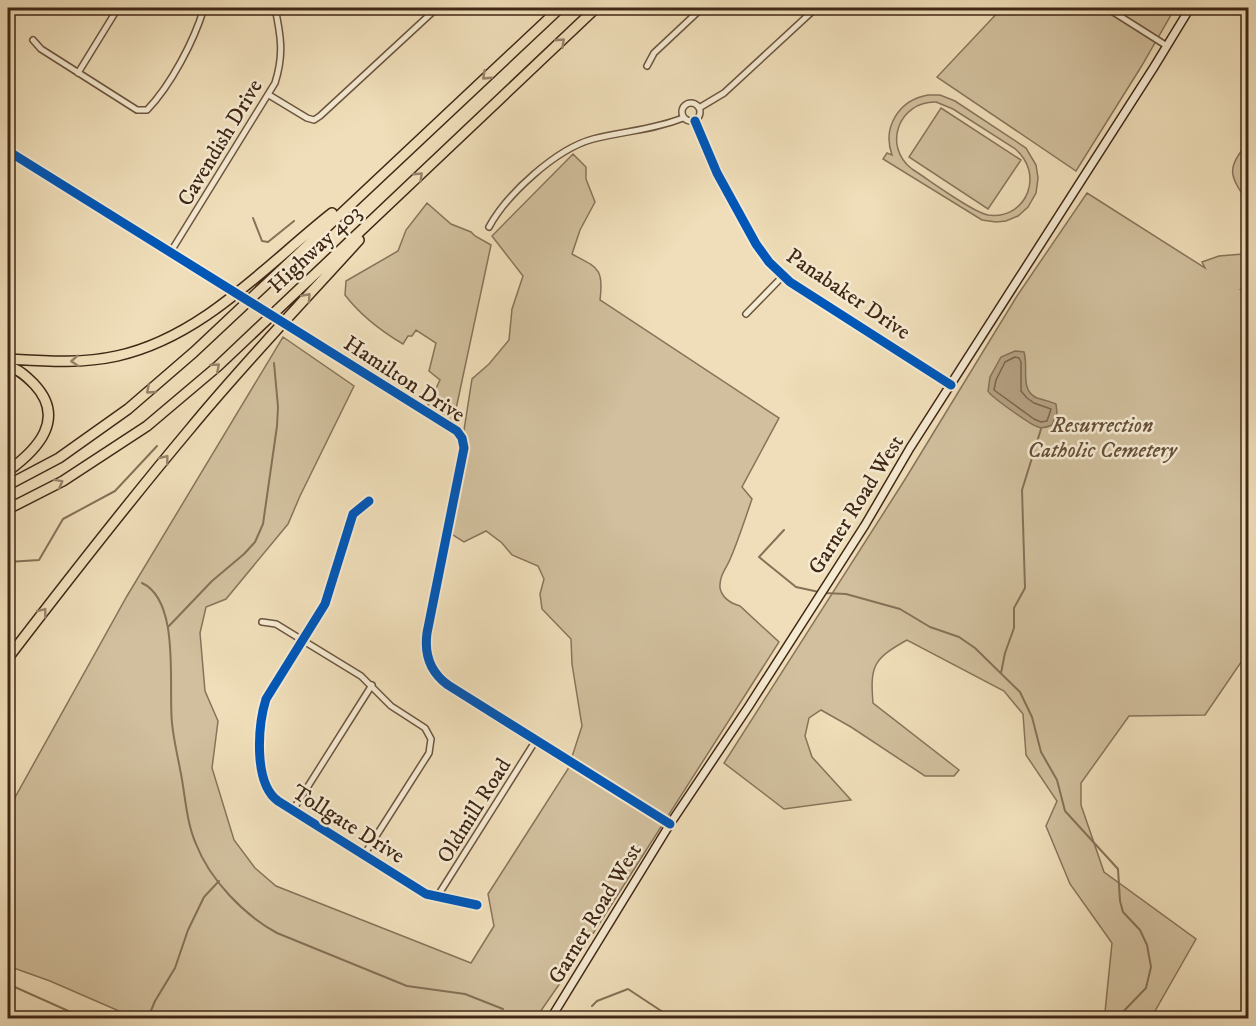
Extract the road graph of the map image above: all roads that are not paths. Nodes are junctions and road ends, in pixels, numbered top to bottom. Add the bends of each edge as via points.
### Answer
1 (118, 8) edge
2 (204, 8) edge
3 (226, 8) edge
4 (270, 8) edge
5 (275, 8) edge
6 (436, 8) edge
7 (560, 8) edge
8 (596, 8) edge
9 (702, 8) edge
10 (816, 8) edge
11 (912, 8) edge
12 (929, 8) edge
13 (1107, 8) edge
14 (1190, 8) edge
15 (33, 40) dead end
16 (1167, 46) junction
17 (647, 66) dead end
18 (78, 73) junction
19 (269, 95) junction
20 (699, 108) junction
21 (684, 118) junction
22 (695, 121) junction
23 (8, 151) edge
24 (377, 178) junction
25 (404, 190) junction
26 (489, 227) dead end
27 (170, 253) junction
28 (783, 276) junction
29 (746, 314) dead end
30 (8, 358) edge
31 (8, 367) edge
32 (951, 385) junction
33 (8, 471) edge
34 (8, 485) edge
35 (369, 501) dead end
36 (8, 509) edge
37 (262, 622) dead end
38 (303, 639) junction
39 (8, 658) edge
40 (372, 685) junction
41 (536, 740) junction
42 (293, 810) junction
43 (670, 824) junction
44 (364, 855) junction
45 (437, 897) junction
46 (477, 905) dead end
47 (551, 1018) edge

1 - 18 street
2 - 18 street via 191,42 147,110 137,110
3 - 4 street
5 - 19 street, Cavendish Drive via 281,64
6 - 19 street via 314,120
7 -> 24 highway
25 -> 8 highway, Highway 403
9 - 17 street via 654,53
10 - 20 street via 724,93
11 - 12 street
13 - 16 street
14 - 16 main road, Garner Road West
15 - 18 street
16 - 32 main road, Garner Road West
19 - 27 street, Cavendish Drive
20 - 21 street via 692,103 686,105 682,110
20 - 22 street
21 - 22 street
21 - 26 street via 647,130 595,138 564,151 502,206
22 - 28 street, Panabaker Drive via 756,244
23 - 27 street, Hamilton Drive
24 -> 30 highway via 247,285 190,327 165,340 117,356 71,362
24 -> 34 highway, Highway 403 via 194,352 128,409 59,458
36 -> 25 highway, Highway 403 via 63,481 147,426 218,366
39 -> 25 highway via 189,429
27 - 41 street, Hamilton Drive, bridge via 448,425 462,438 464,448 429,622 427,654 436,674 445,682
28 - 29 street
28 - 32 street, Panabaker Drive
31 - 33 highway via 34,384 44,396 48,410 46,431 37,446
32 - 43 main road, Garner Road West via 865,525
35 - 38 street, Tollgate Drive via 353,514 325,604
37 - 38 street via 276,624
38 - 40 street
38 - 42 street, Tollgate Drive via 266,699 262,715 260,764 268,793
40 - 42 street
40 - 44 street via 391,706 425,728 431,744
41 - 43 street, Hamilton Drive
41 - 45 street, Oldmill Road
42 - 44 street, Tollgate Drive
43 - 47 main road, Garner Road West
44 - 45 street, Tollgate Drive
45 - 46 street, Tollgate Drive

